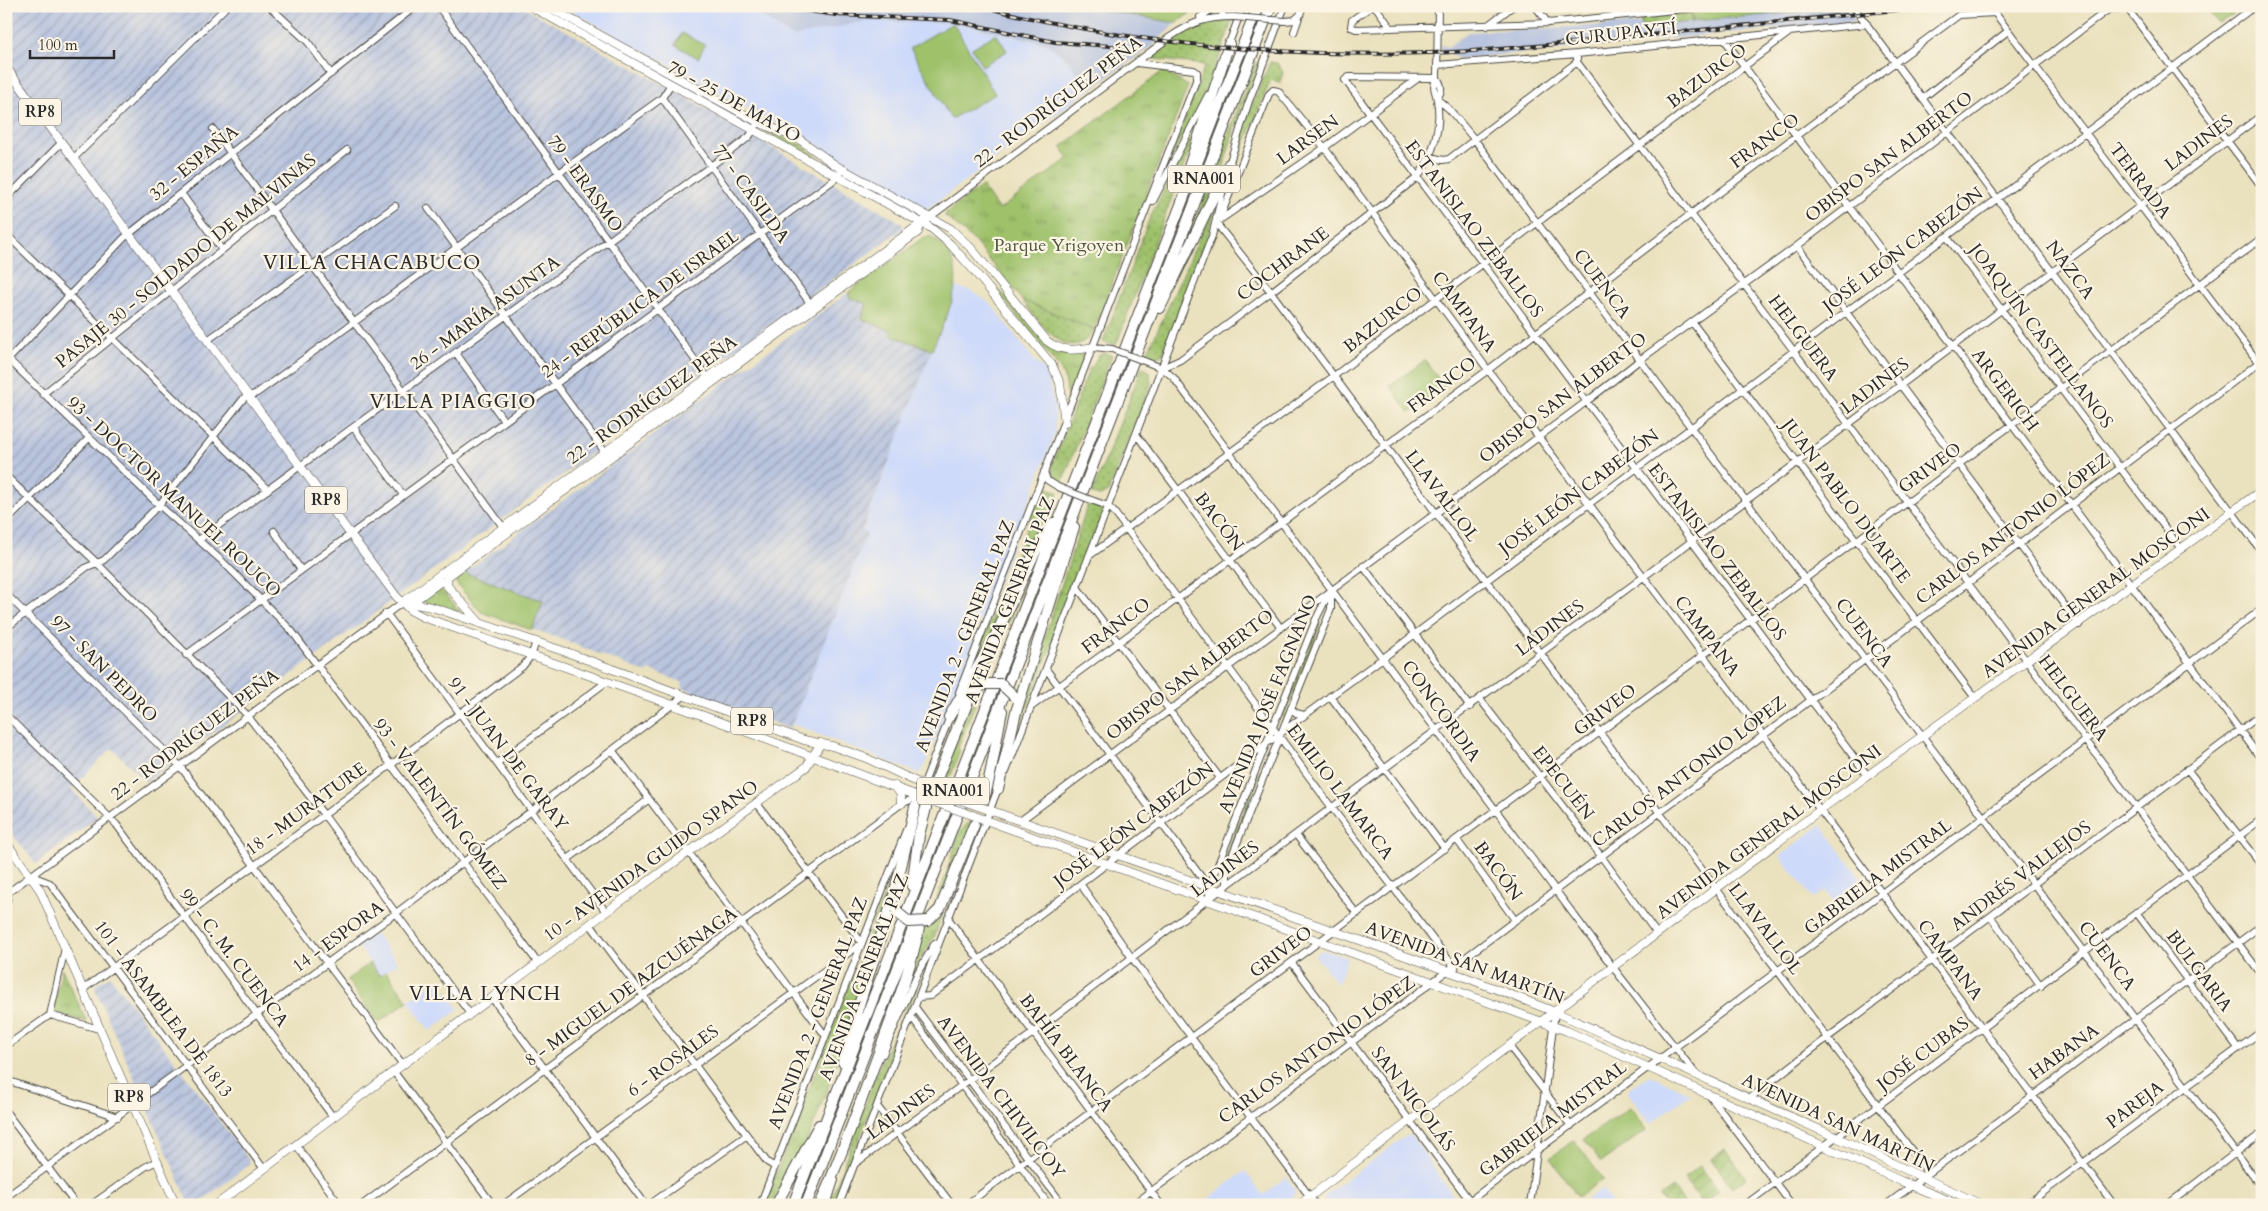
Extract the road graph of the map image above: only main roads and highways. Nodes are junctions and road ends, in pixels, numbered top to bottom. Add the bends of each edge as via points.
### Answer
1 (530, 6) edge
2 (547, 6) edge
3 (1258, 6) edge
4 (1271, 6) edge
5 (1229, 44) road end
6 (6, 66) edge
7 (1229, 164) road end
8 (841, 173) junction
9 (930, 217) junction
10 (1175, 221) junction
11 (921, 224) junction
12 (812, 306) junction
13 (1094, 347) road end
14 (1137, 351) junction
15 (1065, 423) road end
16 (607, 455) junction
17 (2262, 490) edge
18 (1082, 492) junction
19 (1066, 501) junction
20 (445, 581) junction
21 (403, 602) junction
22 (480, 623) junction
23 (1010, 676) junction
24 (1016, 712) junction
25 (950, 717) road end
26 (821, 743) junction
27 (814, 757) junction
28 (895, 786) junction
29 (937, 786) junction
30 (998, 789) road end
31 (985, 795) tunnel mouth
32 (900, 804) road end
33 (925, 806) junction
34 (972, 820) junction
35 (6, 842) edge
36 (894, 896) junction
37 (924, 899) junction
38 (897, 936) junction
39 (1555, 1012) junction
40 (1542, 1022) junction
41 (841, 1081) junction
42 (834, 1098) junction
43 (1951, 1202) edge
44 (176, 1205) edge
45 (216, 1205) edge
46 (776, 1205) edge
47 (793, 1205) edge
48 (806, 1205) edge
49 (820, 1205) edge
50 (1299, 1205) edge
51 (1959, 1205) edge
52 (1982, 1205) edge

1 - 8 main road, 79 - 25 DE MAYO via 754,131
2 - 8 main road, 79 - 25 DE MAYO via 758,122 800,139
3 - 10 highway, AVENIDA GENERAL PAZ / RNA001
4 - 14 highway, AVENIDA GENERAL PAZ / RNA001
5 - 10 highway
6 - 21 main road, RP8
7 - 14 highway
8 - 9 main road, 79 - 25 DE MAYO
8 - 11 main road, 79 - 25 DE MAYO
9 - 11 main road, 22 - RODRÍGUEZ PEÑA
9 - 13 main road, 79 - 25 DE MAYO via 963,239 1054,346 1073,350
10 - 19 highway, AVENIDA GENERAL PAZ / RNA001
11 - 12 main road, 22 - RODRÍGUEZ PEÑA
11 - 15 main road, 79 - 25 DE MAYO via 945,239 1047,359 1060,383
12 - 16 main road, 22 - RODRÍGUEZ PEÑA
12 - 16 main road, 22 - RODRÍGUEZ PEÑA via 708,378
14 - 18 highway, AVENIDA GENERAL PAZ / RNA001
16 - 20 main road, 22 - RODRÍGUEZ PEÑA
16 - 21 main road, 22 - RODRÍGUEZ PEÑA
17 - 39 main road, AVENIDA GENERAL MOSCONI via 1820,810
18 - 23 highway, AVENIDA GENERAL PAZ / RNA001
18 - 24 highway via 1071,542
19 - 25 highway via 1036,550 993,641
19 - 38 highway, AVENIDA GENERAL PAZ / RNA001
20 - 21 main road, 22 - RODRÍGUEZ PEÑA via 418,598
20 - 22 main road
21 - 22 main road, RP8
21 - 27 main road, RP8 via 423,617
22 - 26 main road, RP8 via 804,740
23 - 31 highway
23 - 37 highway, AVENIDA GENERAL PAZ / RNA001
24 - 29 highway, bridge via 1014,696 1001,684 983,684 975,691
24 - 30 highway
26 - 27 main road, 10 - AVENIDA GUIDO SPANO
26 - 29 main road, AVENIDA SAN MARTÍN / RP8 via 889,767 924,785
27 - 28 main road, RP8
27 - 45 main road, 10 - AVENIDA GUIDO SPANO via 806,767 606,912
28 - 32 main road via 901,795
28 - 33 main road, AVENIDA SAN MARTÍN / RP8 via 920,796
29 - 39 main road, AVENIDA SAN MARTÍN, bridge via 975,805 1118,856 1334,932 1451,968 1458,975
33 - 34 main road, AVENIDA SAN MARTÍN, bridge
33 - 36 highway
33 - 38 highway via 912,887
34 - 36 highway, bridge via 940,909 928,921 909,922 896,909
34 - 40 main road, AVENIDA SAN MARTÍN via 986,820
35 - 44 main road, RP8 via 40,890
36 - 41 highway via 845,1052
37 - 48 highway, AVENIDA GENERAL PAZ / RNA001
37 - 49 highway via 908,972 844,1150
38 - 41 highway, AVENIDA GENERAL PAZ / RNA001
39 - 40 main road, AVENIDA GENERAL MOSCONI
39 - 52 main road, AVENIDA SAN MARTÍN via 1924,1176
40 - 43 main road, AVENIDA SAN MARTÍN
40 - 50 main road, AVENIDA GENERAL MOSCONI
41 - 42 highway, AVENIDA GENERAL PAZ / RNA001
42 - 46 highway
42 - 47 highway, AVENIDA GENERAL PAZ / RNA001
43 - 51 main road, AVENIDA SAN MARTÍN

